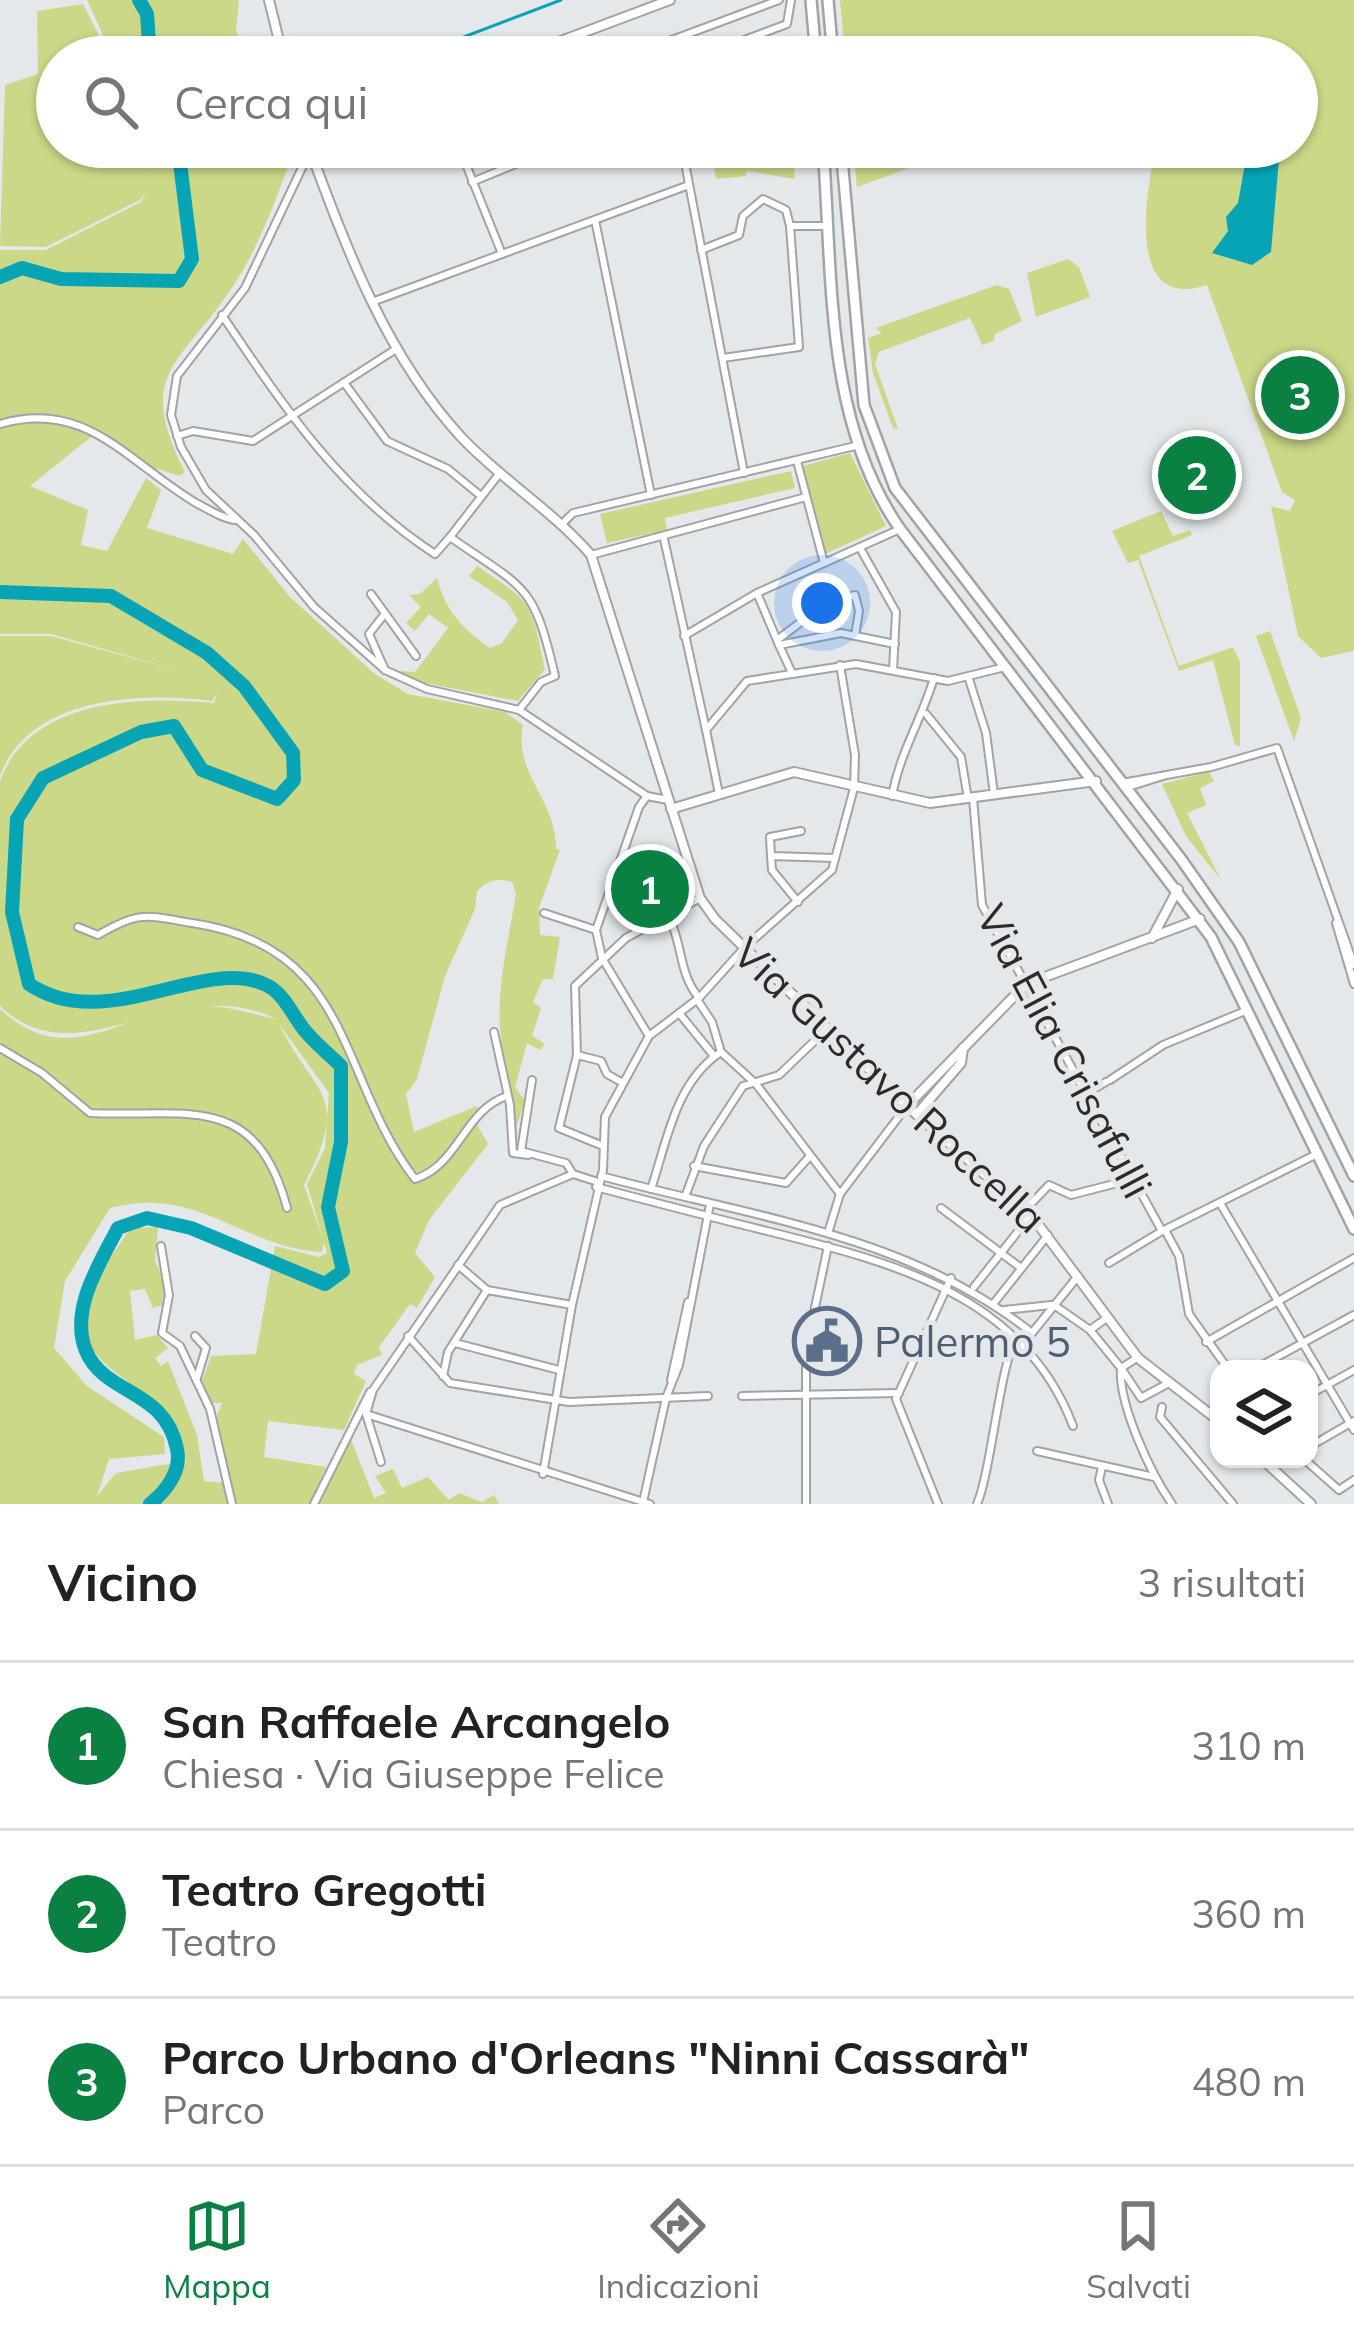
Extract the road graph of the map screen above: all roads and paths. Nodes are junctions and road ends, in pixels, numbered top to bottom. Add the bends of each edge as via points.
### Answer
1 (269, 0) edge
2 (670, 0) edge
3 (779, 0) edge
4 (791, 0) edge
5 (811, 0) edge
6 (828, 0) edge
7 (278, 36) edge
8 (585, 36) edge
9 (682, 36) edge
10 (755, 36) edge
11 (814, 36) edge
12 (831, 36) edge
13 (300, 168) edge
14 (316, 168) edge
15 (467, 168) edge
16 (506, 168) edge
17 (686, 168) edge
18 (825, 168) edge
19 (843, 168) edge
20 (472, 182) junction
21 (689, 185) junction
22 (595, 220) junction
23 (790, 226) junction
24 (829, 226) junction
25 (701, 250) junction
26 (502, 254) junction
27 (372, 302) junction
28 (222, 315) junction
29 (399, 347) junction
30 (723, 358) junction
31 (345, 384) junction
32 (290, 416) junction
33 (0, 424) edge
34 (177, 436) junction
35 (855, 446) junction
36 (797, 460) junction
37 (501, 471) junction
38 (744, 473) junction
39 (652, 495) junction
40 (482, 496) junction
41 (806, 497) junction
42 (237, 520) junction
43 (563, 523) junction
44 (900, 530) junction
45 (450, 537) junction
46 (664, 539) junction
47 (860, 548) junction
48 (591, 555) junction
49 (824, 563) junction
50 (953, 568) junction
51 (938, 580) junction
52 (757, 593) junction
53 (371, 594) dead end
54 (384, 615) junction
55 (684, 636) junction
56 (855, 636) junction
57 (778, 643) junction
58 (895, 644) junction
59 (416, 656) dead end
60 (840, 665) junction
61 (1007, 667) junction
62 (385, 670) junction
63 (893, 670) junction
64 (790, 671) junction
65 (968, 676) junction
66 (934, 678) junction
67 (520, 710) junction
68 (925, 712) junction
69 (706, 730) junction
70 (1092, 745) junction
71 (1077, 756) junction
72 (1096, 781) junction
73 (1124, 785) junction
74 (854, 788) junction
75 (719, 794) junction
76 (994, 794) junction
77 (647, 796) junction
78 (892, 797) junction
79 (971, 798) junction
80 (669, 804) junction
81 (801, 831) dead end
82 (771, 856) junction
83 (835, 858) junction
84 (1179, 888) junction
85 (700, 898) junction
86 (798, 902) junction
87 (544, 913) dead end
88 (1336, 914) junction
89 (668, 915) junction
90 (1200, 920) junction
91 (78, 928) dead end
92 (596, 930) junction
93 (1152, 938) junction
94 (744, 948) junction
95 (602, 958) junction
96 (1354, 965) edge
97 (1026, 984) junction
98 (1354, 984) edge
99 (698, 999) junction
100 (1249, 1009) junction
101 (680, 1012) junction
102 (826, 1029) junction
103 (494, 1032) dead end
104 (649, 1036) junction
105 (0, 1048) edge
106 (963, 1048) junction
107 (717, 1054) junction
108 (577, 1055) junction
109 (532, 1080) dead end
110 (623, 1083) junction
111 (756, 1084) junction
112 (1087, 1093) junction
113 (507, 1096) junction
114 (907, 1106) junction
115 (916, 1114) junction
116 (603, 1146) junction
117 (1318, 1154) junction
118 (528, 1155) junction
119 (810, 1156) junction
120 (694, 1166) junction
121 (574, 1174) junction
122 (1354, 1176) edge
123 (1133, 1179) junction
124 (598, 1182) junction
125 (651, 1190) junction
126 (840, 1194) junction
127 (685, 1198) junction
128 (1220, 1203) junction
129 (710, 1204) junction
130 (287, 1208) dead end
131 (941, 1208) dead end
132 (1029, 1212) junction
133 (706, 1216) junction
134 (1354, 1228) edge
135 (1164, 1231) junction
136 (828, 1235) junction
137 (1048, 1235) junction
138 (161, 1246) dead end
139 (828, 1246) junction
140 (1001, 1252) junction
141 (1354, 1258) edge
142 (1109, 1263) dead end
143 (458, 1265) junction
144 (1021, 1268) junction
145 (1078, 1276) junction
146 (951, 1278) junction
147 (946, 1287) junction
148 (973, 1288) junction
149 (487, 1290) junction
150 (1280, 1300) junction
151 (994, 1303) junction
152 (572, 1305) junction
153 (1054, 1305) junction
154 (1004, 1310) junction
155 (1354, 1315) edge
156 (1108, 1317) junction
157 (1090, 1330) junction
158 (1032, 1333) junction
159 (195, 1336) dead end
160 (408, 1336) junction
161 (1021, 1340) junction
162 (1206, 1342) junction
163 (1304, 1342) junction
164 (455, 1343) junction
165 (1138, 1358) junction
166 (1221, 1360) edge
167 (1272, 1360) edge
168 (1121, 1367) junction
169 (559, 1370) junction
170 (1354, 1370) edge
171 (443, 1376) junction
172 (197, 1378) junction
173 (1327, 1384) junction
174 (1167, 1386) junction
175 (373, 1390) junction
176 (1318, 1390) edge
177 (802, 1392) junction
178 (899, 1393) junction
179 (709, 1396) dead end
180 (742, 1396) dead end
181 (666, 1398) junction
182 (554, 1400) junction
183 (1162, 1408) dead end
184 (366, 1414) junction
185 (1210, 1415) edge
186 (1353, 1425) edge
187 (1072, 1426) dead end
188 (1318, 1442) edge
189 (1037, 1451) dead end
190 (381, 1462) dead end
191 (1102, 1467) junction
192 (1272, 1468) edge
193 (1314, 1468) edge
194 (543, 1474) junction
195 (1154, 1477) junction
196 (1354, 1480) edge
197 (609, 1494) junction
198 (647, 1503) edge
199 (232, 1504) edge
200 (314, 1504) edge
201 (606, 1504) edge
202 (806, 1504) edge
203 (938, 1504) edge
204 (977, 1504) edge
205 (1108, 1504) edge
206 (1172, 1504) edge
207 (1233, 1504) edge
208 (1311, 1504) edge

1 - 7 street
2 - 8 street
3 - 9 street
4 - 10 street via 787,24
5 - 11 main road
6 - 12 main road
13 - 28 street via 244,288
14 - 27 street, Via Gustavo Roccella
15 - 20 street
16 - 20 street
17 - 21 street
18 - 24 main road
19 - 50 main road via 868,423 895,488
20 - 26 street
21 - 22 street
21 - 25 street
22 - 26 street
22 - 39 street
23 - 24 street
23 - 25 street via 786,210 763,199 743,216 739,235
23 - 30 street via 799,346
24 - 35 main road
25 - 30 street
26 - 27 street
27 - 29 street, Via Gustavo Roccella
28 - 32 street
28 - 34 street via 176,376
29 - 31 street
29 - 37 street, Via Gustavo Roccella via 430,401
30 - 38 street
31 - 32 street
31 - 40 street via 387,441
32 - 34 street via 253,441 193,431
32 - 45 street via 321,458 402,532 435,554
33 - 42 street via 23,417 79,421 158,480
34 - 42 street via 206,490
35 - 36 street
35 - 44 main road
36 - 38 street
36 - 41 street
37 - 40 street
37 - 43 street, Via Gustavo Roccella
38 - 39 street
39 - 43 street via 573,513
40 - 45 street
41 - 46 street via 684,526
41 - 49 street
42 - 62 street via 314,607
43 - 48 street, Via Gustavo Roccella
44 - 47 street
44 - 51 main road
45 - 67 street via 539,608 555,676
46 - 48 street
46 - 55 street
47 - 49 street
47 - 58 street via 896,612
48 - 80 street, Via Gustavo Roccella
49 - 52 street
50 - 51 street
50 - 70 main road
51 - 61 main road
52 - 55 street
52 - 57 street
53 - 54 street
54 - 59 street
54 - 62 street via 369,634
55 - 69 street
56 - 57 street
56 - 57 street via 854,595 829,601
56 - 58 street
57 - 64 street
58 - 63 street
60 - 63 street
60 - 64 street
60 - 74 street
61 - 65 street
61 - 71 main road
62 - 67 street via 428,689
63 - 66 street
64 - 69 street via 747,681
65 - 66 street
65 - 76 street
66 - 68 street
67 - 77 street
68 - 78 street via 899,756
68 - 79 street, Via Elia Crisafulli via 962,758
69 - 75 street
70 - 71 street
70 - 73 main road
71 - 72 main road
72 - 76 street
72 - 84 main road
73 - 88 street via 1277,748
73 - 122 main road via 1239,943
74 - 75 street via 794,772
74 - 78 street
74 - 83 street
75 - 80 street
76 - 79 street
77 - 80 street
77 - 92 street
78 - 79 street
79 - 97 street, Via Elia Crisafulli via 982,904
80 - 85 street, Via Gustavo Roccella
81 - 82 street via 770,838
82 - 83 street
82 - 86 street via 772,870
83 - 86 street via 823,883
84 - 90 main road
84 - 93 street
85 - 89 street
85 - 94 street, Via Gustavo Roccella
86 - 94 street
87 - 92 street
88 - 96 street
88 - 98 street
89 - 95 street
89 - 99 street
90 - 93 street
90 - 100 main road
91 - 113 street via 98,935 128,917 209,925 290,963 342,1027 415,1180 442,1167 483,1110
92 - 95 street
93 - 97 street
94 - 99 street
94 - 102 street, Via Gustavo Roccella
95 - 104 street
95 - 108 street via 575,986
97 - 106 street
97 - 112 street, Via Elia Crisafulli
99 - 101 street
99 - 107 street
100 - 112 street via 1162,1045
100 - 117 main road
101 - 104 street
101 - 107 street
102 - 111 street via 779,1075
102 - 114 street, Via Gustavo Roccella
103 - 113 street
104 - 110 street
105 - 130 street via 90,1113 179,1109 243,1130 258,1142
106 - 114 street
106 - 115 street via 961,1064
107 - 111 street
107 - 125 street via 668,1126
108 - 110 street via 601,1060
108 - 116 street via 560,1128
109 - 118 street via 520,1140
110 - 116 street via 605,1117
111 - 119 street
111 - 120 street via 736,1094
112 - 123 street, Via Elia Crisafulli
113 - 118 street via 509,1145
114 - 115 street, Via Gustavo Roccella
114 - 126 street
115 - 132 street, Via Gustavo Roccella
116 - 124 street
117 - 128 street
117 - 134 main road
118 - 121 street via 566,1163
119 - 120 street via 786,1183
119 - 126 street
120 - 127 street
121 - 124 street
121 - 143 street via 500,1205
123 - 132 street via 1071,1195 1048,1185
123 - 135 street, Via Elia Crisafulli
124 - 125 street
124 - 133 street
124 - 152 street
125 - 127 street
126 - 136 street
127 - 129 street
128 - 135 street
128 - 150 street
129 - 133 street
129 - 136 street
131 - 140 street
132 - 137 street, Via Gustavo Roccella
132 - 140 street
133 - 139 street
133 - 181 street
135 - 142 street
135 - 162 street, Via Elia Crisafulli
136 - 139 street
136 - 146 street
137 - 144 street
137 - 145 street, Via Gustavo Roccella
138 - 172 street via 169,1287 162,1333 180,1346
139 - 147 street
139 - 177 street
140 - 144 street
140 - 148 street
141 - 150 street
143 - 149 street
143 - 160 street
144 - 151 street
145 - 153 street
145 - 156 street, Via Gustavo Roccella
146 - 147 street
146 - 148 street
147 - 161 street
147 - 178 street
148 - 151 street
149 - 152 street
149 - 164 street
150 - 162 street
150 - 163 street
151 - 154 street
152 - 169 street
153 - 154 street
153 - 157 street
153 - 158 street
154 - 158 street
155 - 163 street
156 - 157 street
156 - 165 street, Via Gustavo Roccella
157 - 168 street
158 - 161 street
159 - 172 street via 206,1348
160 - 171 street
160 - 175 street
161 - 187 street
161 - 204 street via 1008,1350
162 - 166 street, Via Elia Crisafulli
163 - 167 street
163 - 173 street
164 - 169 street
164 - 171 street
165 - 168 street
165 - 174 street, Via Gustavo Roccella
168 - 174 street via 1141,1398
168 - 195 street
169 - 182 street
170 - 173 street
171 - 182 street
172 - 199 street via 219,1434
173 - 176 street
173 - 186 street
174 - 185 street, Via Gustavo Roccella
175 - 184 street
175 - 200 street
177 - 178 street
177 - 180 street
177 - 202 street
178 - 203 street
179 - 181 street
181 - 182 street
181 - 198 street
182 - 194 street
183 - 207 street via 1160,1417
184 - 190 street
184 - 194 street
186 - 188 street
189 - 191 street
191 - 195 street
191 - 205 street
192 - 208 street
193 - 196 street via 1339,1490
194 - 197 street
195 - 206 street
197 - 198 street
197 - 201 street

